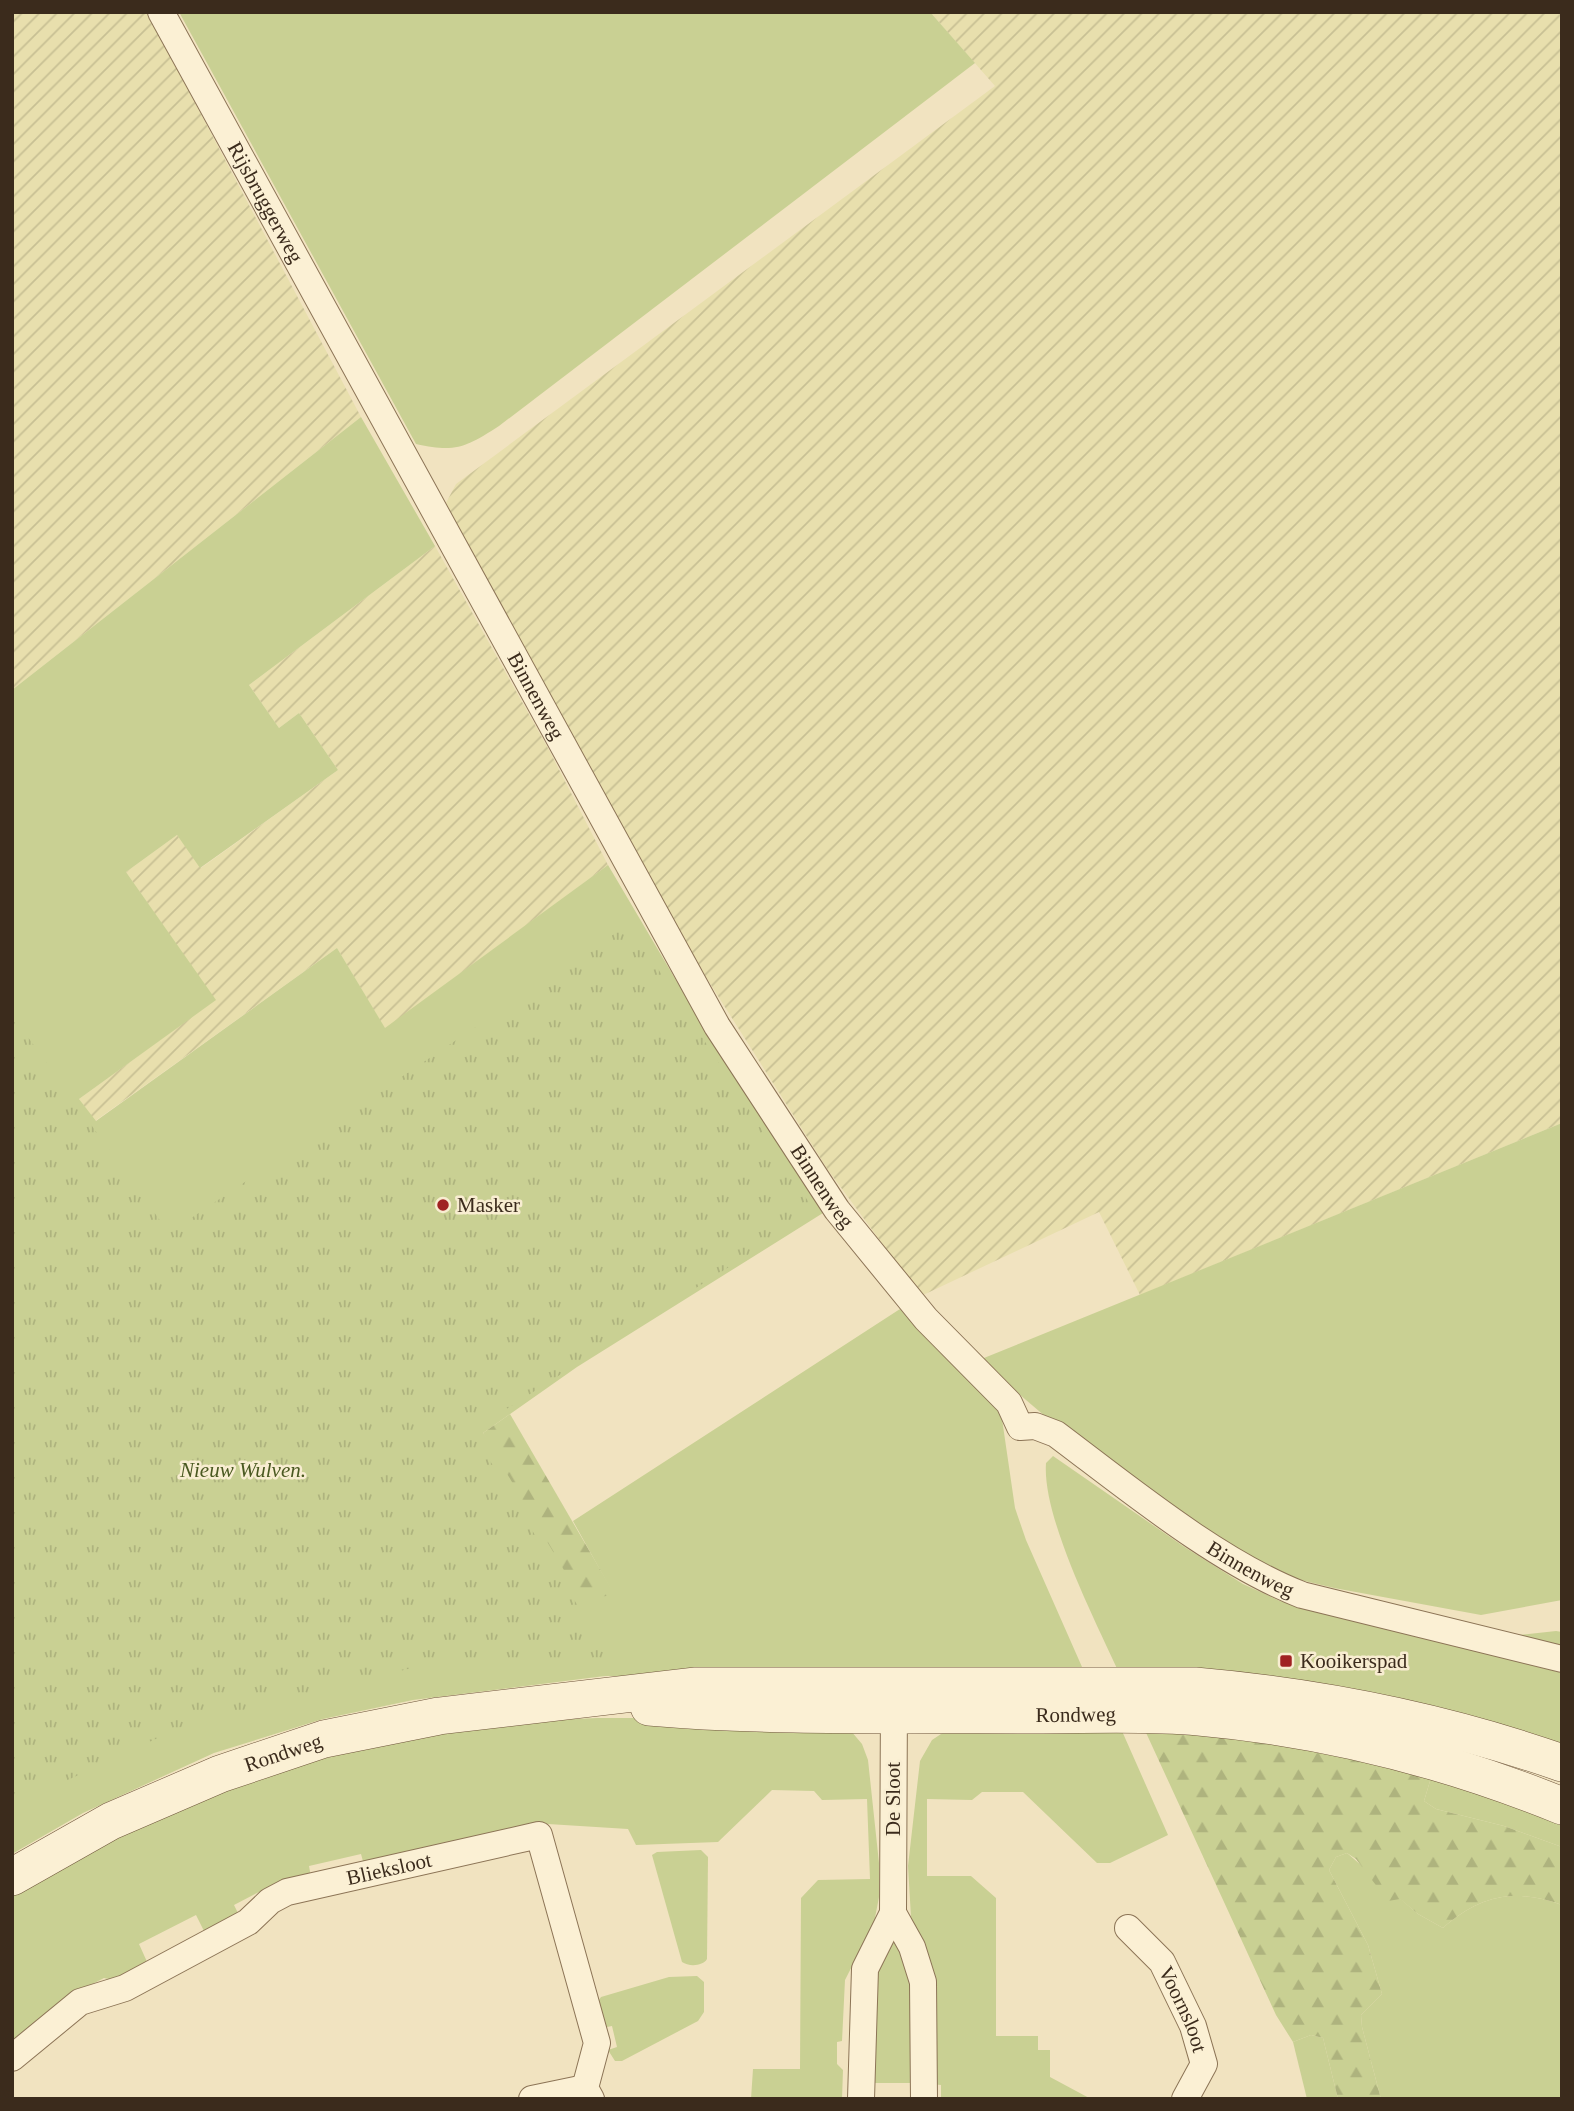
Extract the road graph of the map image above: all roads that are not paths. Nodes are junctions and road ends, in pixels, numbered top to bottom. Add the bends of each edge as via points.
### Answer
1 (161, 12) edge
2 (369, 393) joint
3 (1562, 1659) edge
4 (894, 1699) junction
5 (1562, 1762) edge
6 (1562, 1806) edge
7 (12, 1877) edge
8 (893, 1913) junction
9 (1128, 1928) dead end
10 (12, 2058) edge
11 (588, 2094) edge
12 (532, 2099) edge
13 (861, 2099) edge
14 (924, 2099) edge
15 (1185, 2099) edge

1 - 2 street, Rijsbruggerweg
2 - 3 street, Binnenweg via 665,936 777,1122 872,1256 1009,1403 1020,1427 1035,1426 1056,1434 1214,1548 1283,1588
4 - 5 main road, Rondweg via 1195,1686 1284,1694 1382,1711
4 - 6 main road, Rondweg via 1236,1721 1383,1748
4 - 7 main road, Rondweg via 694,1711 578,1702 413,1720 324,1739 166,1796 69,1843
4 - 8 street, De Sloot
8 - 13 street, De Sloot via 865,1969
8 - 14 street, De Sloot via 912,1947 923,1982
9 - 15 street, Voornsloot via 1162,1962 1193,2025 1204,2064
10 - 11 street, Blieksloot via 80,2002 125,1988 248,1922 287,1892 539,1835 597,2043
11 - 12 street

